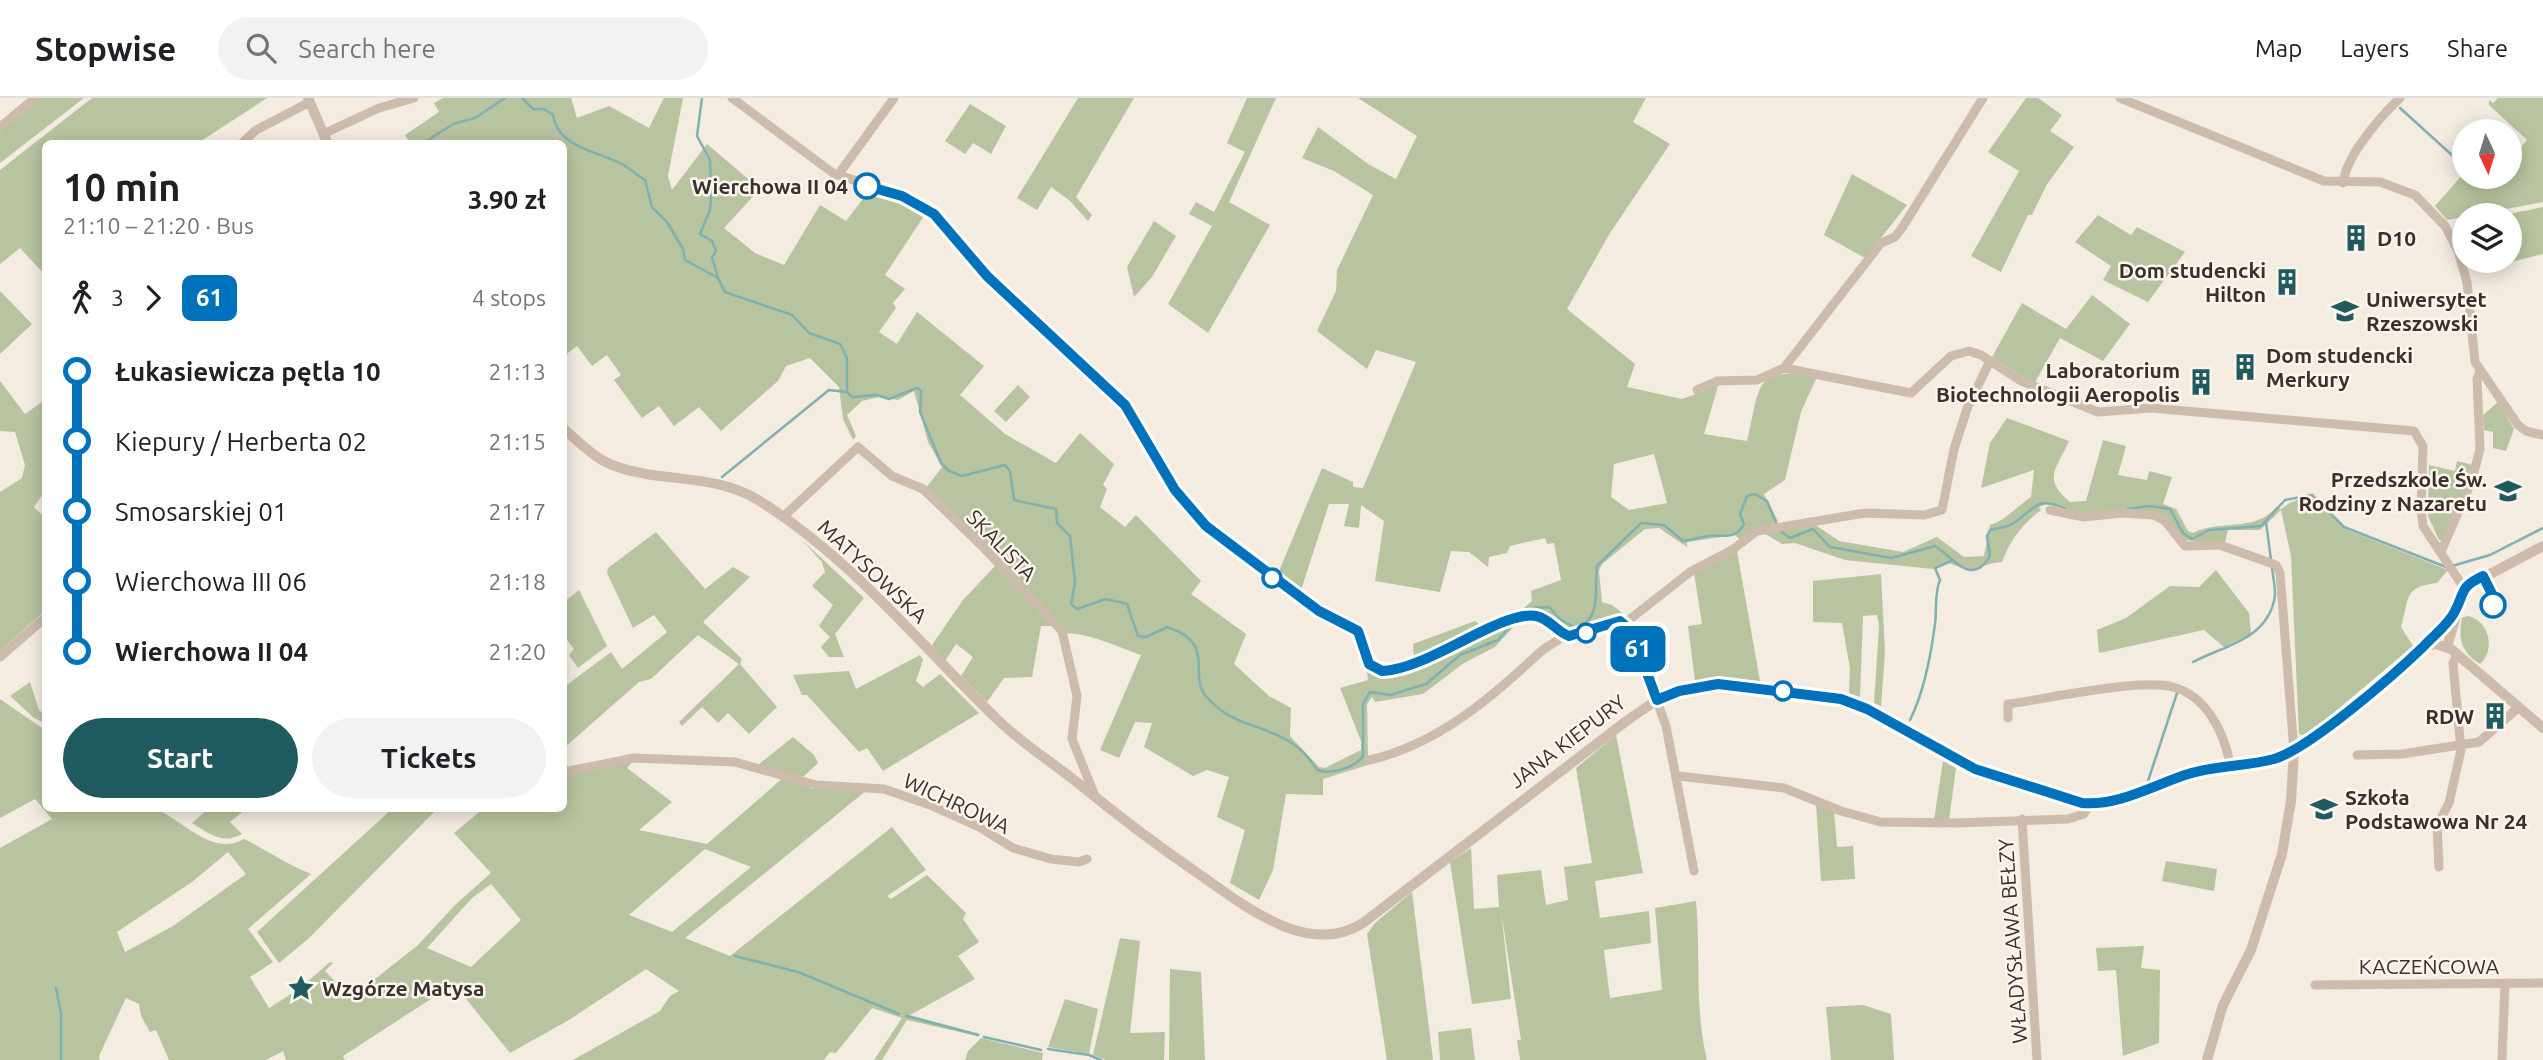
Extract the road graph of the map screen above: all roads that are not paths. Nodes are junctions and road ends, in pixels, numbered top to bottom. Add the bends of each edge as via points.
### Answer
1 (35, 98) edge
2 (414, 98) edge
3 (732, 98) edge
4 (894, 98) edge
5 (1983, 98) edge
6 (2120, 98) edge
7 (2400, 98) edge
8 (309, 100) edge
9 (0, 127) edge
10 (325, 139) edge
11 (245, 140) edge
12 (838, 175) junction
13 (2343, 183) junction
14 (1990, 361) junction
15 (1784, 368) junction
16 (2480, 371) junction
17 (1697, 390) dead end
18 (567, 432) edge
19 (2543, 435) edge
20 (2049, 510) dead end
21 (783, 517) junction
22 (2543, 546) edge
23 (2447, 560) junction
24 (2463, 588) junction
25 (2456, 610) junction
26 (42, 620) edge
27 (1625, 622) junction
28 (1565, 635) junction
29 (2447, 647) junction
30 (2422, 648) junction
31 (2457, 655) junction
32 (0, 657) edge
33 (1657, 700) junction
34 (2519, 707) junction
35 (2008, 718) dead end
36 (2543, 728) edge
37 (2461, 743) junction
38 (2294, 751) junction
39 (2357, 755) dead end
40 (1370, 760) dead end
41 (2230, 765) junction
42 (567, 771) edge
43 (1678, 776) junction
44 (1095, 798) junction
45 (2090, 804) junction
46 (1115, 815) joint
47 (2022, 819) junction
48 (1087, 859) dead end
49 (2439, 867) dead end
50 (1694, 871) dead end
51 (2505, 983) junction
52 (2543, 984) edge
53 (2315, 985) dead end
54 (2037, 1060) edge
55 (2207, 1060) edge
56 (2502, 1060) edge

1 - 9 street
2 - 10 street via 379,108
3 - 12 street
4 - 12 street
5 - 15 street via 1902,228 1881,243
6 - 13 street via 2316,178
7 - 13 street via 2379,118 2346,170
8 - 10 street
8 - 11 street
12 - 28 street via 902,196 934,214 987,276 1125,405 1175,490 1206,526 1319,611 1358,631 1366,659 1382,671 1399,669 1526,616 1545,619
13 - 16 street via 2396,186 2426,204 2445,226 2464,271 2474,356
14 - 15 street via 1972,352 1958,353 1908,393
14 - 23 street via 2021,381 2098,412 2151,408 2414,431 2423,446 2421,518 2426,534
14 - 27 street via 1968,405 1942,510 1924,515 1865,513 1756,531
15 - 17 street via 1757,380 1718,381
16 - 19 street via 2518,425
16 - 23 street via 2480,449
18 - 21 street, MATYSOWSKA via 614,466 725,486 755,498
20 - 38 street via 2084,517 2154,515 2165,521 2181,544 2220,545 2276,565
21 - 44 street, MATYSOWSKA via 857,579 1018,738
21 - 44 street, SKALISTA via 858,447 892,476 923,489 1062,631 1077,696 1072,739
22 - 24 street
23 - 24 street
24 - 25 street
25 - 29 street
25 - 30 street
26 - 32 street
27 - 28 street
27 - 33 street
28 - 40 street via 1503,688 1429,739
29 - 30 street
29 - 31 street
30 - 38 street
31 - 34 street
31 - 37 street
33 - 43 street
33 - 45 street, JANA KIEPURY via 1718,684 1841,699 1975,769
33 - 46 street, JANA KIEPURY via 1363,923 1340,933 1293,929 1257,914
34 - 36 street
34 - 37 street via 2484,739
35 - 41 street via 2008,704 2153,685 2183,691 2216,723
37 - 39 street via 2402,754
37 - 49 street via 2452,795 2437,826
38 - 41 street, JANA KIEPURY via 2274,759
38 - 55 street via 2282,854 2251,950 2223,1006
41 - 45 street, JANA KIEPURY
42 - 48 street, WICHROWA via 634,758 734,762 816,785 884,789 930,804 1013,848 1051,859
43 - 47 street via 1784,788 1881,822
43 - 50 street
44 - 46 street, MATYSOWSKA
45 - 47 street via 2076,817
47 - 54 street, WŁADYSŁAWA BEŁZY
51 - 52 street, KACZEŃCOWA
51 - 53 street, KACZEŃCOWA
51 - 56 street

